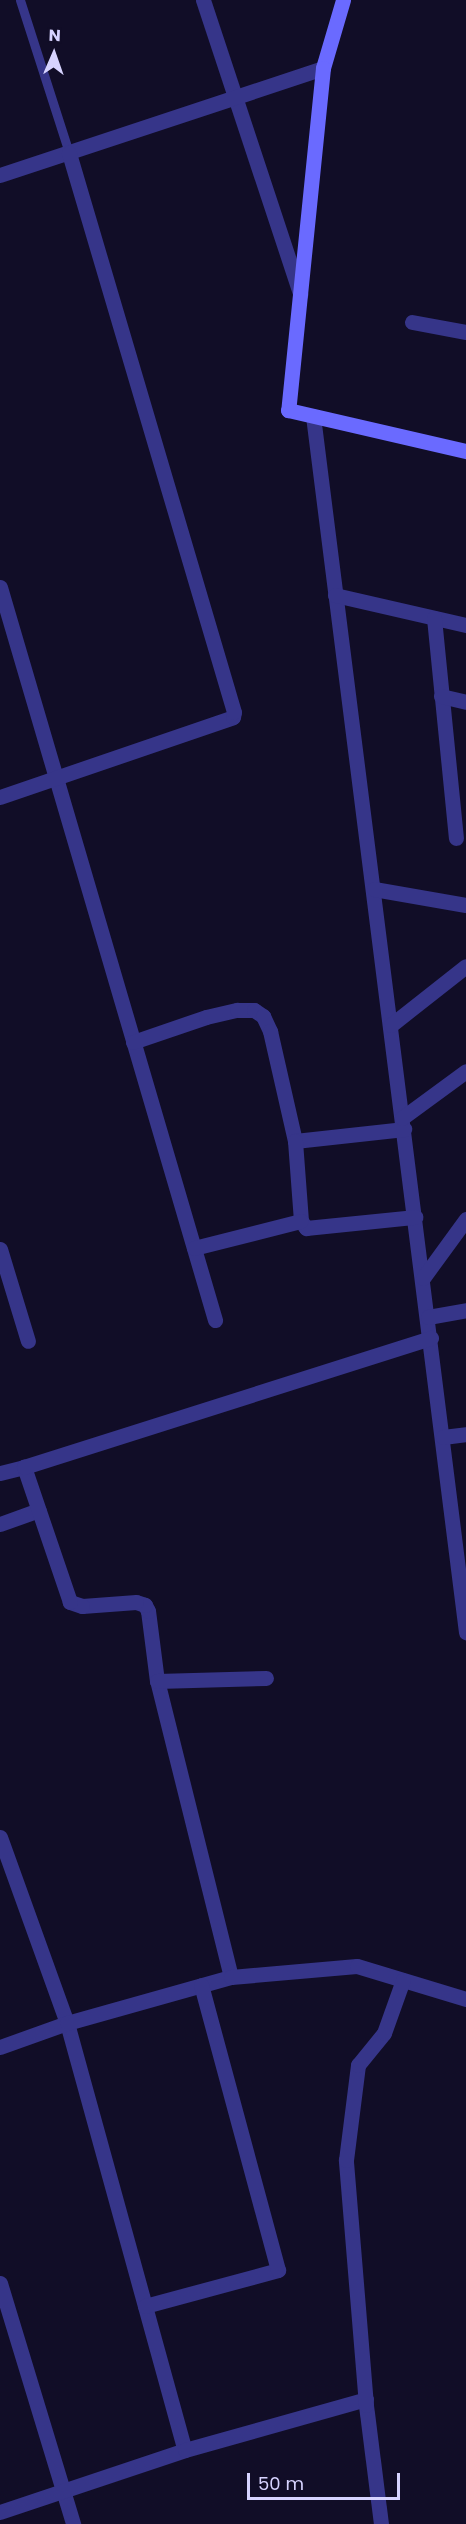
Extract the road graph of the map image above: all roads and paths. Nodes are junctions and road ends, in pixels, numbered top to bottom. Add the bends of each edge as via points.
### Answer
1 (20, 0) edge
2 (203, 0) edge
3 (343, 0) edge
4 (324, 68) junction
5 (235, 98) junction
6 (69, 153) junction
7 (0, 175) edge
8 (300, 294) junction
9 (412, 322) dead end
10 (466, 332) edge
11 (313, 416) junction
12 (466, 451) edge
13 (0, 587) edge
14 (335, 595) junction
15 (434, 618) junction
16 (466, 625) edge
17 (441, 696) junction
18 (466, 702) edge
19 (55, 777) junction
20 (0, 797) edge
21 (456, 838) dead end
22 (374, 889) junction
23 (466, 905) edge
24 (466, 966) edge
25 (391, 1025) junction
26 (133, 1042) junction
27 (466, 1071) edge
28 (403, 1124) junction
29 (295, 1142) junction
30 (415, 1217) junction
31 (466, 1219) edge
32 (301, 1221) junction
33 (194, 1248) junction
34 (0, 1249) edge
35 (423, 1278) junction
36 (466, 1310) edge
37 (428, 1317) junction
38 (215, 1320) dead end
39 (431, 1338) junction
40 (27, 1341) dead end
41 (466, 1434) edge
42 (442, 1437) junction
43 (24, 1467) junction
44 (0, 1473) edge
45 (39, 1510) junction
46 (0, 1524) edge
47 (466, 1622) edge
48 (266, 1678) dead end
49 (157, 1681) junction
50 (0, 1837) edge
51 (231, 1977) junction
52 (403, 1980) junction
53 (201, 1985) junction
54 (466, 1999) edge
55 (67, 2023) junction
56 (0, 2047) edge
57 (0, 2283) edge
58 (145, 2306) junction
59 (366, 2399) junction
60 (185, 2450) junction
61 (64, 2490) junction
62 (0, 2512) edge
63 (73, 2524) edge
64 (381, 2524) edge

1 - 6 lane
2 - 5 street
3 - 4 street
4 - 5 street
4 - 8 street
5 - 6 street
5 - 8 street
6 - 7 street
6 - 19 street via 234,712 233,717
8 - 11 street via 288,410
9 - 10 street
11 - 12 street
11 - 14 street
13 - 19 street
14 - 15 street
14 - 22 street
15 - 16 street
15 - 17 street
17 - 18 street
17 - 21 street
19 - 20 street
19 - 26 street
22 - 23 street
22 - 25 street
24 - 25 street
25 - 28 street
26 - 29 street via 206,1017 254,1010 263,1016 270,1030
26 - 33 street
27 - 28 street
28 - 29 street
28 - 30 street
29 - 32 street
30 - 32 street via 310,1228
30 - 35 street
31 - 35 street
32 - 33 street
33 - 38 street
34 - 40 street
35 - 37 street
36 - 37 street
37 - 39 street
39 - 42 street
39 - 43 street
41 - 42 street
42 - 47 street
43 - 44 street
43 - 45 street
45 - 46 street
45 - 49 street via 70,1602 75,1606 136,1602 147,1607
48 - 49 street
49 - 51 street
50 - 55 street
51 - 52 street via 357,1966
51 - 53 street
52 - 54 street
52 - 59 street via 384,2033 358,2065 346,2160
53 - 55 street
53 - 58 street via 278,2270
55 - 56 street
55 - 58 street
57 - 61 street
58 - 60 street
59 - 60 street
59 - 64 street
60 - 61 street
61 - 62 street
61 - 63 street

